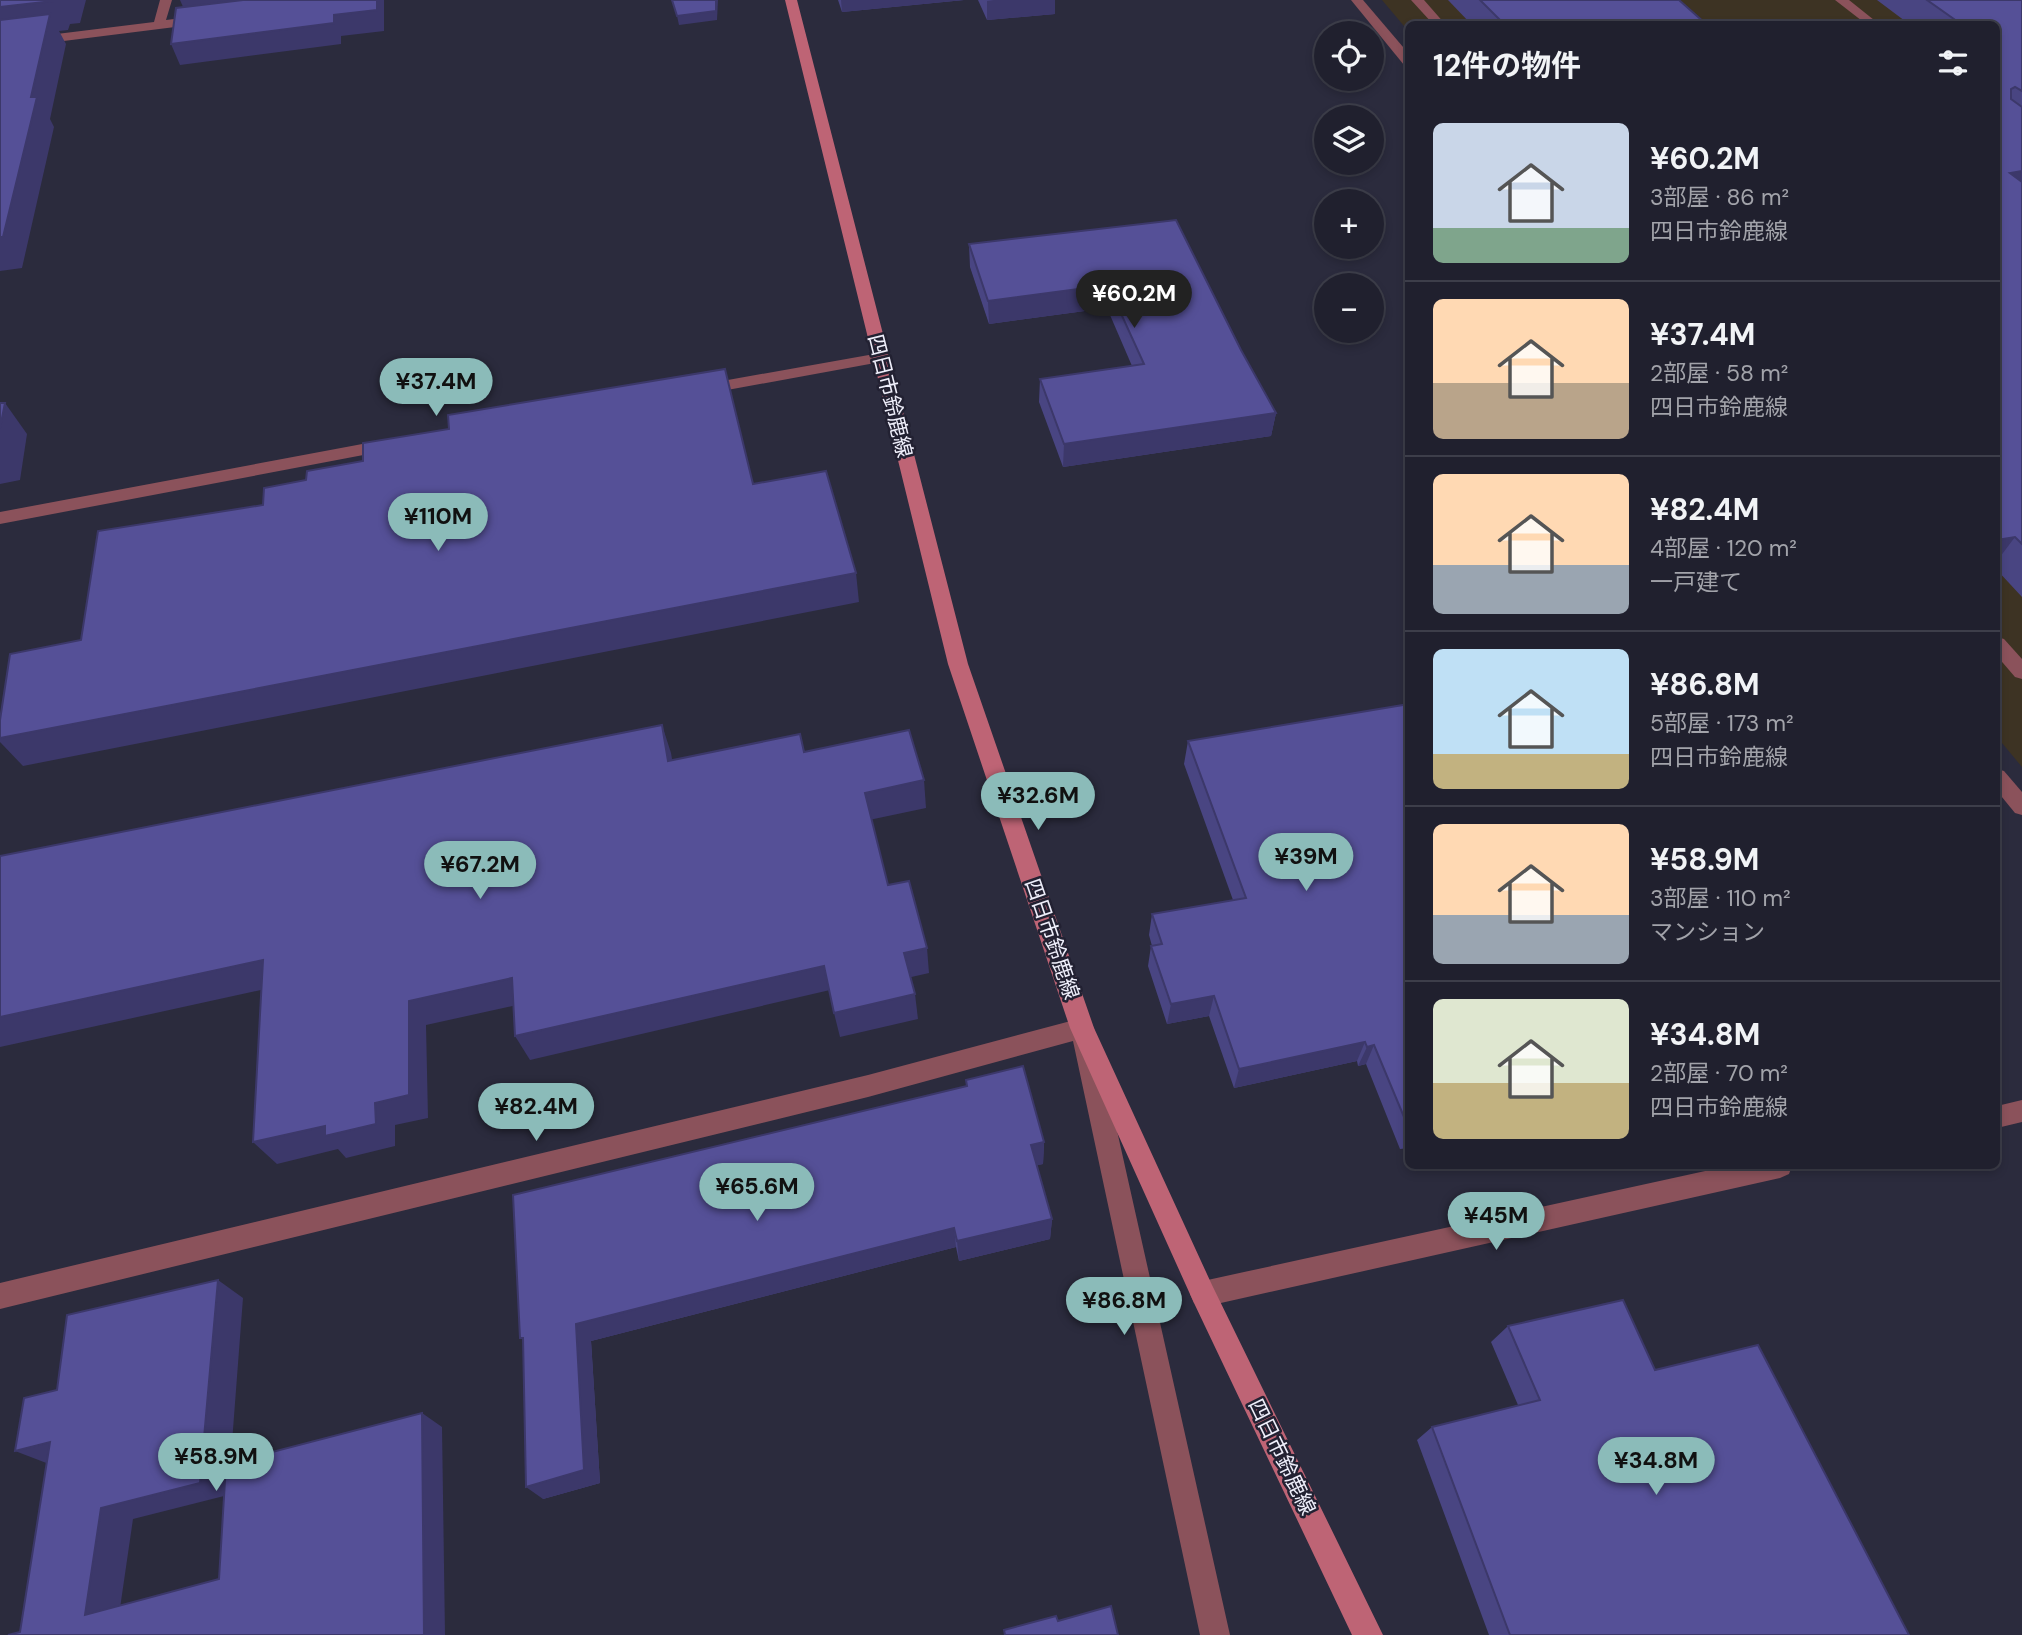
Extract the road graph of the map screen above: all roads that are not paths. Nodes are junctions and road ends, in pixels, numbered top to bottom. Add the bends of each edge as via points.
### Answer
1 (166, 0) edge
2 (791, 0) edge
3 (1357, 0) edge
4 (1417, 0) edge
5 (1841, 0) edge
6 (211, 19) edge
7 (1436, 21) edge
8 (1869, 21) edge
9 (159, 25) junction
10 (0, 45) edge
11 (1405, 57) edge
12 (880, 358) junction
13 (690, 392) edge
14 (404, 443) edge
15 (0, 518) edge
16 (2000, 647) edge
17 (2022, 672) edge
18 (2000, 781) edge
19 (2022, 807) edge
20 (1082, 1028) junction
21 (2022, 1111) edge
22 (2000, 1116) edge
23 (1766, 1169) edge
24 (1203, 1294) junction
25 (0, 1296) edge
26 (1214, 1635) edge
27 (1367, 1635) edge

1 - 9 street
2 - 12 main road, 四日市鈴鹿線
3 - 11 street
4 - 7 street
5 - 8 street
6 - 9 street
9 - 10 street
12 - 13 street
12 - 20 main road, 四日市鈴鹿線 via 958,664
14 - 15 street
16 - 17 street
18 - 19 street
20 - 24 main road, 四日市鈴鹿線
20 - 25 street via 868,1086
20 - 26 street
21 - 22 street
23 - 24 street
24 - 27 main road, 四日市鈴鹿線

